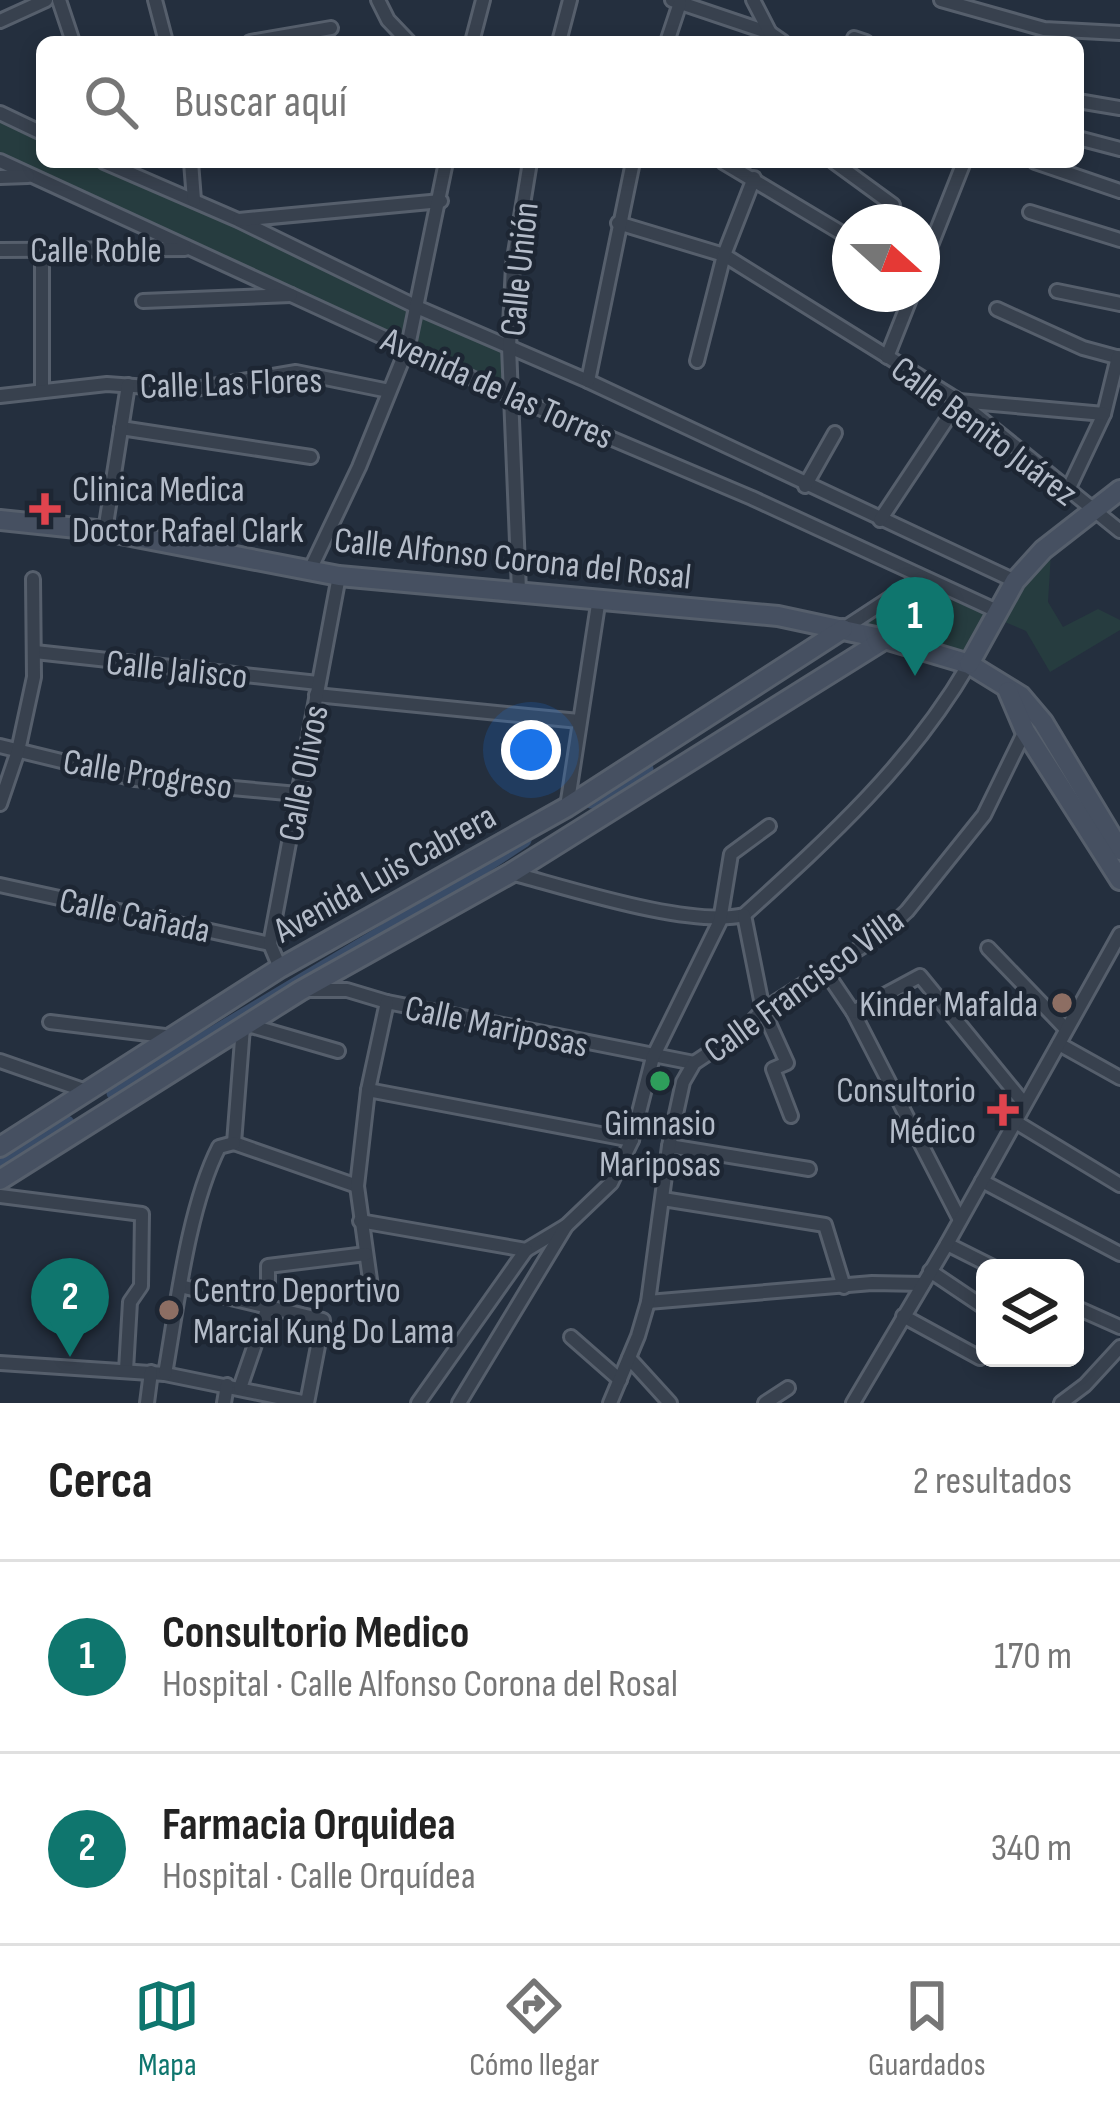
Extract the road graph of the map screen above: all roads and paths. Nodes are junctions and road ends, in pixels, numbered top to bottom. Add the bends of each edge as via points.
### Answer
1 (46, 0) edge
2 (59, 0) edge
3 (155, 0) edge
4 (378, 0) edge
5 (483, 0) edge
6 (571, 0) edge
7 (753, 0) edge
8 (940, 0) edge
9 (676, 1) edge
10 (0, 21) edge
11 (331, 28) dead end
12 (770, 33) junction
13 (1120, 33) edge
14 (71, 36) edge
15 (164, 36) edge
16 (285, 36) edge
17 (403, 36) edge
18 (474, 36) edge
19 (561, 36) edge
20 (668, 36) edge
21 (775, 36) edge
22 (1084, 102) edge
23 (1120, 109) edge
24 (0, 113) edge
25 (36, 130) edge
26 (1084, 140) edge
27 (1120, 149) edge
28 (0, 161) edge
29 (119, 168) edge
30 (191, 168) edge
31 (445, 168) edge
32 (529, 168) edge
33 (632, 168) edge
34 (735, 168) edge
35 (842, 168) edge
36 (962, 168) edge
37 (1053, 168) edge
38 (29, 176) junction
39 (0, 177) edge
40 (754, 178) junction
41 (1120, 191) edge
42 (194, 200) junction
43 (441, 201) junction
44 (892, 204) edge
45 (1030, 212) dead end
46 (238, 220) junction
47 (619, 223) junction
48 (940, 223) edge
49 (832, 227) edge
50 (1120, 240) edge
51 (42, 247) junction
52 (192, 249) junction
53 (0, 250) edge
54 (724, 255) junction
55 (1057, 291) dead end
56 (292, 295) junction
57 (143, 301) dead end
58 (1120, 304) edge
59 (419, 308) junction
60 (998, 309) dead end
61 (905, 312) edge
62 (408, 346) junction
63 (509, 347) junction
64 (887, 357) junction
65 (1119, 358) edge
66 (697, 361) dead end
67 (588, 381) junction
68 (128, 385) junction
69 (42, 391) junction
70 (388, 391) junction
71 (0, 396) edge
72 (512, 396) junction
73 (959, 401) junction
74 (1104, 414) junction
75 (121, 428) junction
76 (835, 433) dead end
77 (311, 457) dead end
78 (806, 485) junction
79 (1068, 490) junction
80 (1120, 490) edge
81 (1094, 512) junction
82 (0, 520) edge
83 (880, 520) junction
84 (105, 530) junction
85 (1120, 531) edge
86 (310, 570) junction
87 (339, 576) junction
88 (921, 578) junction
89 (34, 579) dead end
90 (1015, 581) junction
91 (519, 591) junction
92 (599, 598) junction
93 (997, 611) junction
94 (843, 628) junction
95 (885, 639) junction
96 (35, 652) junction
97 (969, 664) junction
98 (317, 689) junction
99 (1008, 691) junction
100 (579, 722) junction
101 (1025, 731) junction
102 (0, 746) edge
103 (18, 751) junction
104 (645, 754) junction
105 (664, 777) junction
106 (298, 794) junction
107 (0, 804) edge
108 (567, 807) junction
109 (769, 826) dead end
110 (1120, 850) edge
111 (511, 872) junction
112 (1120, 880) edge
113 (0, 885) edge
114 (744, 915) junction
115 (720, 921) junction
116 (1120, 934) edge
117 (270, 944) junction
118 (988, 948) dead end
119 (280, 968) junction
120 (826, 972) junction
121 (300, 991) junction
122 (387, 1002) junction
123 (763, 1010) junction
124 (853, 1012) junction
125 (50, 1022) dead end
126 (245, 1025) junction
127 (1066, 1029) junction
128 (175, 1037) junction
129 (1059, 1044) junction
130 (338, 1052) dead end
131 (653, 1057) junction
132 (0, 1061) edge
133 (694, 1063) junction
134 (1120, 1078) edge
135 (368, 1090) junction
136 (90, 1092) junction
137 (1023, 1102) junction
138 (72, 1104) junction
139 (109, 1110) junction
140 (791, 1116) dead end
141 (1014, 1121) junction
142 (83, 1127) junction
143 (632, 1140) junction
144 (234, 1143) junction
145 (669, 1146) junction
146 (0, 1147) edge
147 (809, 1168) dead end
148 (0, 1180) edge
149 (982, 1181) junction
150 (1120, 1185) edge
151 (356, 1186) junction
152 (0, 1196) edge
153 (663, 1199) junction
154 (960, 1220) junction
155 (360, 1221) junction
156 (566, 1226) junction
157 (947, 1244) junction
158 (526, 1250) junction
159 (366, 1254) junction
160 (1120, 1254) edge
161 (977, 1259) edge
162 (927, 1277) junction
163 (180, 1286) junction
164 (371, 1287) dead end
165 (844, 1287) junction
166 (648, 1302) junction
167 (976, 1303) edge
168 (268, 1307) junction
169 (1084, 1310) edge
170 (903, 1316) junction
171 (1120, 1328) edge
172 (571, 1336) dead end
173 (1120, 1347) edge
174 (976, 1356) edge
175 (629, 1358) junction
176 (0, 1363) edge
177 (126, 1370) junction
178 (158, 1373) junction
179 (620, 1380) junction
180 (233, 1386) junction
181 (788, 1388) dead end
182 (147, 1403) edge
183 (224, 1403) edge
184 (307, 1403) edge
185 (418, 1403) edge
186 (460, 1403) edge
187 (610, 1403) edge
188 (670, 1403) edge
189 (765, 1403) edge
190 (853, 1403) edge
191 (1061, 1403) edge

1 - 10 street
2 - 14 street
3 - 15 street
4 - 17 street
5 - 18 street
6 - 19 street
7 - 12 street
8 - 13 street via 1044,28
9 - 12 street
9 - 20 street
11 - 16 street
12 - 21 street
22 - 23 street
24 - 25 street
26 - 27 street
28 - 38 street, Avenida de las Torres
29 - 42 street, Avenida de las Torres
30 - 42 street
31 - 43 street
32 - 63 street, Calle Unión
33 - 47 street
34 - 40 street
35 - 44 street
36 - 48 street
37 - 41 street
38 - 39 street
38 - 52 street, Avenida de las Torres
40 - 49 street
40 - 54 street
42 - 46 street, Avenida de las Torres
43 - 46 street
43 - 59 street
45 - 50 street
46 - 59 street, Avenida de las Torres
47 - 54 street, Calle Benito Juárez
47 - 67 street
51 - 52 street, Calle Roble
51 - 53 street, Calle Roble
51 - 69 street
52 - 56 street, Avenida de las Torres
54 - 64 street, Calle Benito Juárez
54 - 66 street
55 - 58 street
56 - 57 street
56 - 62 street, Avenida de las Torres
59 - 62 street
59 - 63 street, Avenida de las Torres
60 - 65 street
61 - 64 street
62 - 70 street
62 - 72 street, Avenida de las Torres
63 - 67 street, Avenida de las Torres
63 - 72 street, Calle Unión
64 - 73 street, Calle Benito Juárez
65 - 74 street
67 - 78 street, Avenida de las Torres
68 - 69 street, Calle Las Flores
68 - 70 street, Calle Las Flores via 189,390 296,372
68 - 75 street
69 - 71 street, Calle Las Flores
70 - 86 street
72 - 88 street, Avenida de las Torres
72 - 91 street, Calle Unión
73 - 74 street
73 - 79 street, Calle Benito Juárez
73 - 83 street
74 - 79 street
75 - 77 street
75 - 84 street
76 - 78 street
78 - 83 street, Avenida de las Torres
79 - 81 street, Calle Benito Juárez
80 - 81 street
81 - 85 street, Calle Benito Juárez
81 - 90 street
82 - 84 street, Calle Alfonso Corona del Rosal
83 - 90 street, Avenida de las Torres
84 - 86 street, Calle Alfonso Corona del Rosal
86 - 87 street, Calle Alfonso Corona del Rosal
87 - 91 street, Calle Alfonso Corona del Rosal
87 - 98 street, Calle Olivos
88 - 93 street, Avenida de las Torres
88 - 94 street, Avenida Luis Cabrera
89 - 96 street
90 - 93 street
91 - 92 street, Calle Alfonso Corona del Rosal
92 - 94 street, Calle Alfonso Corona del Rosal
92 - 100 street
93 - 97 street
94 - 95 street, Calle Alfonso Corona del Rosal
94 - 104 street, Avenida Luis Cabrera
95 - 97 street, Calle Alfonso Corona del Rosal
95 - 105 street, Avenida Luis Cabrera
96 - 98 street, Calle Jalisco
96 - 103 street
97 - 99 street, Calle Alfonso Corona del Rosal
97 - 114 street via 870,799
98 - 100 street, Calle Jalisco
98 - 106 street, Calle Olivos
99 - 101 street
99 - 110 street, Calle Alfonso Corona del Rosal via 1043,722
100 - 108 street
101 - 112 street
101 - 120 street, Calle Francisco Villa via 984,814 931,884 882,934
102 - 103 street, Calle Progreso
103 - 106 street, Calle Progreso via 134,778
103 - 107 street
104 - 105 street
104 - 108 street, Avenida Luis Cabrera
105 - 111 street, Avenida Luis Cabrera
106 - 117 street, Calle Olivos
108 - 119 street, Avenida Luis Cabrera
109 - 115 street via 730,854
111 - 115 street
111 - 121 street, Avenida Luis Cabrera
113 - 117 street, Calle Cañada
114 - 115 street
114 - 123 street
115 - 131 street
116 - 127 street
117 - 119 street
118 - 127 street
119 - 128 street, Avenida Luis Cabrera
120 - 123 street, Calle Francisco Villa
120 - 124 street
121 - 122 street, Calle Mariposas
121 - 126 street, Avenida Luis Cabrera
122 - 131 street, Calle Mariposas
122 - 135 street
123 - 133 street, Calle Francisco Villa
123 - 140 street via 787,1063 773,1069
124 - 137 street via 920,976
124 - 154 street
125 - 128 street
126 - 130 street
126 - 139 street, Avenida Luis Cabrera
126 - 144 street
127 - 129 street
128 - 136 street, Avenida Luis Cabrera
129 - 134 street
129 - 137 street
131 - 133 street, Calle Mariposas
131 - 143 street
132 - 136 street
133 - 145 street, Calle Francisco Villa
135 - 143 street
135 - 151 street
136 - 138 street, Avenida Luis Cabrera
136 - 139 street via 106,1095
137 - 141 street
138 - 142 street via 71,1120
138 - 146 street, Avenida Luis Cabrera
139 - 142 street, Avenida Luis Cabrera
141 - 149 street
141 - 150 street
142 - 148 street, Avenida Luis Cabrera
143 - 156 street via 610,1183
144 - 151 street
144 - 163 street via 216,1152
145 - 147 street
145 - 153 street, Calle Francisco Villa
149 - 154 street
149 - 160 street
151 - 155 street
152 - 177 street via 142,1214 141,1286 130,1302
153 - 165 street via 825,1225
153 - 166 street, Calle Francisco Villa
154 - 157 street
155 - 158 street
155 - 159 street
156 - 158 street
156 - 186 street
157 - 161 street
157 - 162 street
158 - 185 street
159 - 164 street
159 - 168 street via 268,1266
162 - 165 street
162 - 167 street
162 - 170 street
163 - 168 street
163 - 178 street
165 - 166 street
166 - 175 street, Calle Francisco Villa
168 - 180 street
168 - 184 street via 322,1320
169 - 171 street
170 - 174 street
170 - 190 street
172 - 179 street
173 - 191 street
175 - 179 street, Calle Francisco Villa
175 - 188 street
176 - 177 street
177 - 178 street
178 - 180 street
178 - 182 street
179 - 187 street, Calle Francisco Villa
180 - 183 street
180 - 184 street
181 - 189 street

